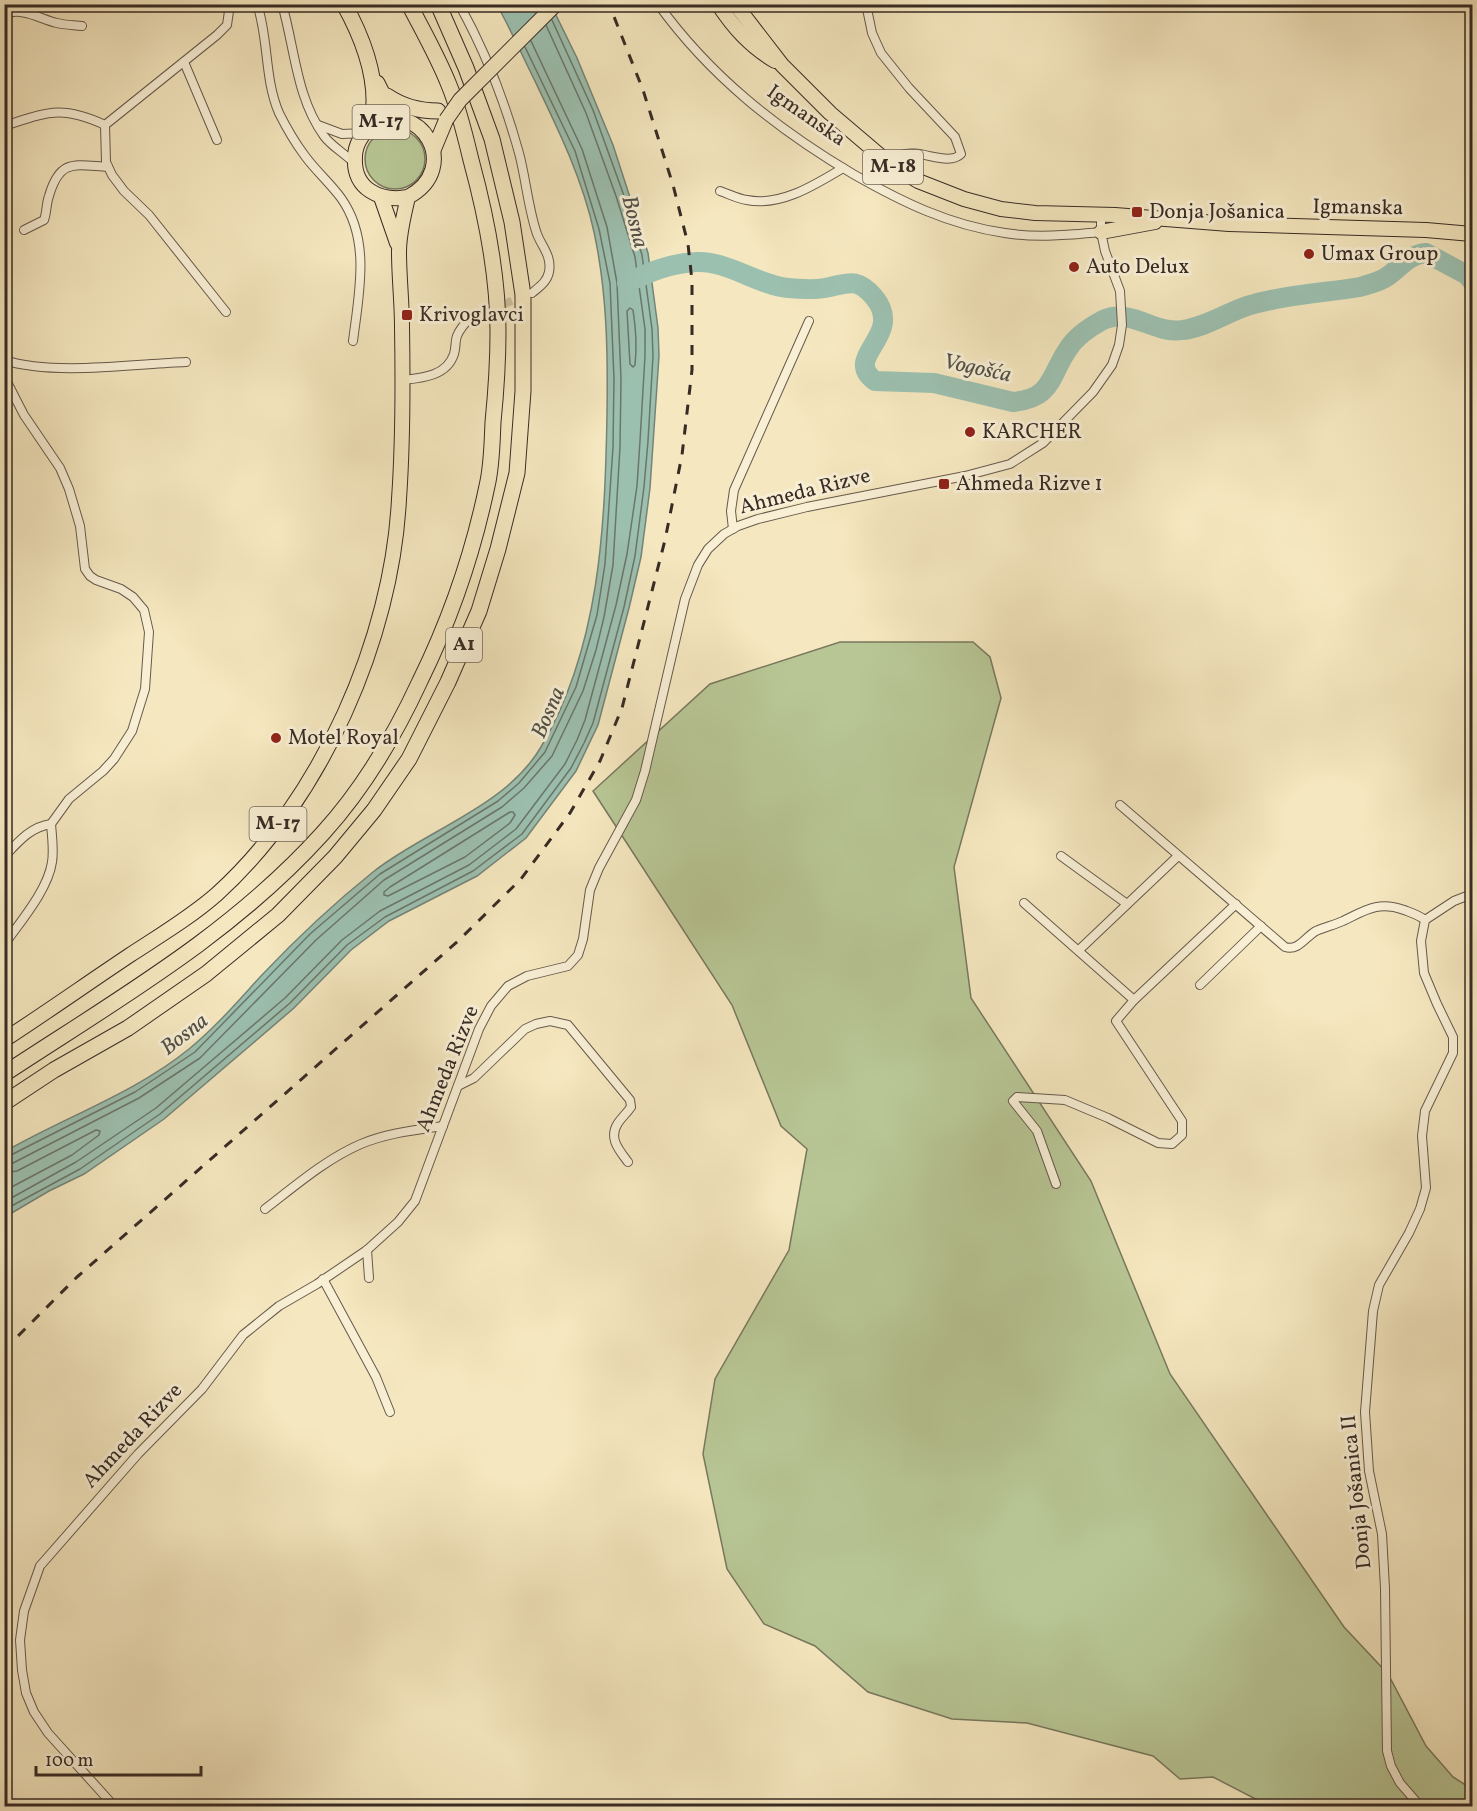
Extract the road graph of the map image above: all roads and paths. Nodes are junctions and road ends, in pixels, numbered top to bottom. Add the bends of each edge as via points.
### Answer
1 (230, 4) edge
2 (257, 4) edge
3 (282, 4) edge
4 (344, 4) edge
5 (409, 4) edge
6 (438, 4) edge
7 (459, 4) edge
8 (556, 4) edge
9 (658, 4) edge
10 (718, 4) edge
11 (735, 4) edge
12 (866, 4) edge
13 (4, 14) edge
14 (82, 27) dead end
15 (184, 62) junction
16 (368, 64) junction
17 (782, 65) junction
18 (381, 90) junction
19 (4, 101) edge
20 (442, 113) junction
21 (406, 121) junction
22 (318, 124) junction
23 (105, 125) junction
24 (6, 126) edge
25 (367, 130) junction
26 (217, 140) dead end
27 (434, 149) junction
28 (355, 165) junction
29 (890, 165) junction
30 (108, 167) junction
31 (843, 168) junction
32 (720, 191) dead end
33 (381, 197) junction
34 (408, 197) junction
35 (1101, 214) junction
36 (1170, 219) junction
37 (24, 230) dead end
38 (1101, 232) junction
39 (1473, 234) edge
40 (399, 250) junction
41 (532, 293) tunnel mouth
42 (226, 312) dead end
43 (471, 316) tunnel mouth
44 (809, 321) dead end
45 (353, 341) dead end
46 (4, 360) edge
47 (186, 362) dead end
48 (4, 376) edge
49 (403, 380) junction
50 (733, 529) junction
51 (1120, 805) dead end
52 (51, 824) junction
53 (1178, 855) junction
54 (1061, 856) dead end
55 (4, 857) edge
56 (1473, 894) edge
57 (1024, 903) dead end
58 (1127, 904) junction
59 (1236, 904) junction
60 (1425, 920) junction
61 (1261, 926) junction
62 (4, 945) edge
63 (1079, 950) junction
64 (1200, 985) dead end
65 (1134, 1000) junction
66 (4, 1040) edge
67 (4, 1074) edge
68 (458, 1086) junction
69 (4, 1103) edge
70 (443, 1126) junction
71 (628, 1162) dead end
72 (1056, 1184) dead end
73 (265, 1209) dead end
74 (367, 1250) junction
75 (369, 1278) dead end
76 (324, 1279) junction
77 (390, 1412) dead end
78 (114, 1806) edge
79 (1420, 1806) edge

1 - 15 street via 227,25
2 - 45 street via 279,112 304,156 341,198 358,236 361,270
3 - 22 street via 303,96
4 - 16 highway
5 - 67 highway, A1 via 450,86 467,142 493,264 498,330 488,483 469,557 437,647 400,723 360,786 325,832 271,888 174,963
6 - 69 highway, A1 via 492,140 512,222 523,295 523,391 517,473 479,610 409,759 335,857 278,915 206,974 128,1028
7 - 41 street via 477,36 503,103 519,152 537,234 549,260 544,283
8 - 20 main road, M-17, bridge via 460,100
9 - 31 street, Igmanska via 698,56 729,86 794,137
10 - 17 main road, M-18 via 736,31 756,50
11 - 17 main road, M-18
12 - 29 street via 881,53 956,136 962,154 943,159 914,153 899,156
13 - 14 street via 13,11
15 - 23 street
15 - 26 street
16 - 18 highway
16 - 25 highway via 375,97
17 - 29 main road, M-18
18 - 20 highway via 402,105
18 - 21 highway via 386,101
19 - 24 street
20 - 21 main road, M-17 via 421,121
20 - 27 main road, M-17
21 - 25 main road, M-17 via 380,122
21 - 27 main road, M-17 via 421,129
22 - 25 street via 342,134
22 - 28 street via 325,137
23 - 24 street via 82,114 66,112 39,114
23 - 30 street
25 - 28 main road, M-17 via 355,153
27 - 34 main road, M-17 via 433,173 419,192
28 - 33 main road, M-17 via 363,184
29 - 35 main road, M-18 via 941,192 982,204 1035,213
30 - 37 street via 83,164 63,169 49,195 44,220
30 - 42 street
31 - 32 street via 778,199 747,200
31 - 38 street, Igmanska via 914,206 964,225 1019,235
33 - 34 main road
33 - 40 main road, M-17
34 - 40 main road, M-17
35 - 36 main road, M-18
35 - 38 street, Ahmeda Rizve
36 - 38 main road
36 - 39 main road, Igmanska / M-18
38 - 50 street, Ahmeda Rizve via 1120,291 1119,345 1112,365 1094,392 1043,443 1010,464 807,507
40 - 49 main road, M-17
43 - 49 street via 457,336 454,355 446,367 426,378
44 - 50 street via 734,490 730,511
46 - 47 street via 52,368
48 - 52 street via 69,489 80,526 85,569 96,580 134,597 144,610 149,632 145,689 132,731 114,759 69,799
49 - 66 main road, M-17 via 399,501 385,597 361,675 326,750 295,802 244,867 216,895
50 - 68 street, Ahmeda Rizve via 708,549 685,599 645,771 636,800 590,890 578,955 568,966 527,976 507,986 479,1029
51 - 53 street
52 - 55 street via 38,826 25,835
52 - 62 street via 50,874
53 - 58 street
53 - 59 street
54 - 58 street
56 - 60 street
57 - 63 street
58 - 63 street
59 - 61 street
59 - 65 street
60 - 61 street via 1391,905 1370,908 1318,930 1291,948
60 - 79 street, Donja Jošanica II via 1421,941 1424,973 1454,1037 1453,1053 1425,1111 1422,1136 1426,1188 1420,1209 1379,1285 1373,1311 1365,1412 1369,1471 1382,1533 1387,1751 1400,1783
61 - 64 street
63 - 65 street
65 - 72 street via 1116,1021 1182,1121 1182,1135 1172,1144 1158,1143 1065,1100 1017,1097 1013,1101 1036,1131
68 - 70 street, Ahmeda Rizve
68 - 71 street via 474,1078 525,1029 550,1021 568,1025 630,1100 631,1107 614,1133 615,1145
70 - 73 street via 361,1144 321,1167
70 - 74 street, Ahmeda Rizve via 415,1201
74 - 75 street
74 - 76 street, Ahmeda Rizve
76 - 77 street via 376,1377
76 - 78 street, Ahmeda Rizve via 279,1306 243,1335 202,1389 138,1454 40,1566 24,1611 21,1640 26,1693 48,1733

